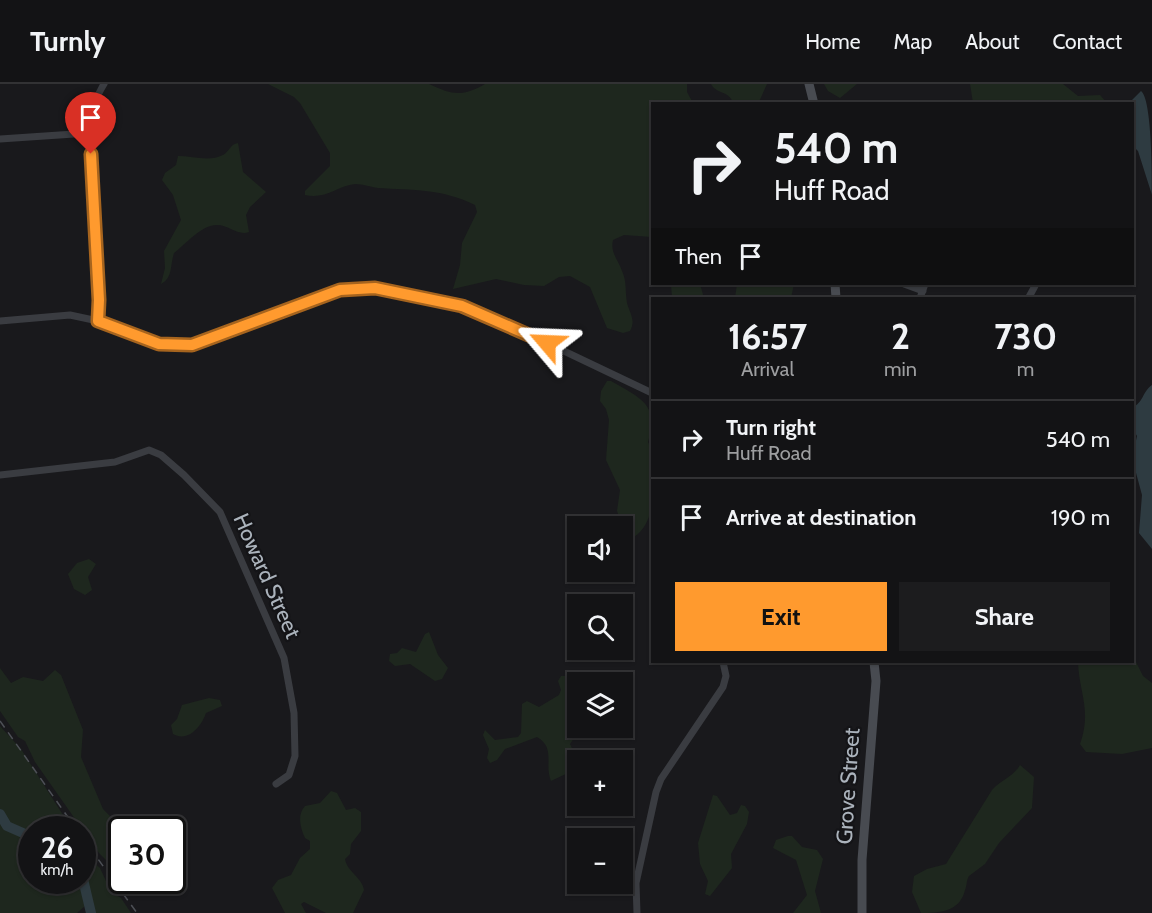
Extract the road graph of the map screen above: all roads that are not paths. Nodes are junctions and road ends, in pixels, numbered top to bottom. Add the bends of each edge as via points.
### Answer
1 (105, 84) edge
2 (809, 84) edge
3 (814, 102) edge
4 (89, 133) junction
5 (0, 139) edge
6 (1035, 285) edge
7 (1029, 297) dead end
8 (0, 321) edge
9 (98, 321) junction
10 (651, 393) edge
11 (0, 475) edge
12 (723, 663) edge
13 (874, 663) edge
14 (276, 784) dead end
15 (637, 913) edge
16 (862, 913) edge

1 - 4 street via 96,96
2 - 3 street
4 - 5 street
4 - 9 street
6 - 7 street
8 - 9 street via 70,315
9 - 10 street via 159,344 192,345 340,290 375,288 484,313
11 - 14 street, Howard Street via 115,462 149,450 161,455 212,501 230,532 289,678 294,765 289,775
12 - 15 street via 723,687 656,792 636,883
13 - 16 street, Grove Street

